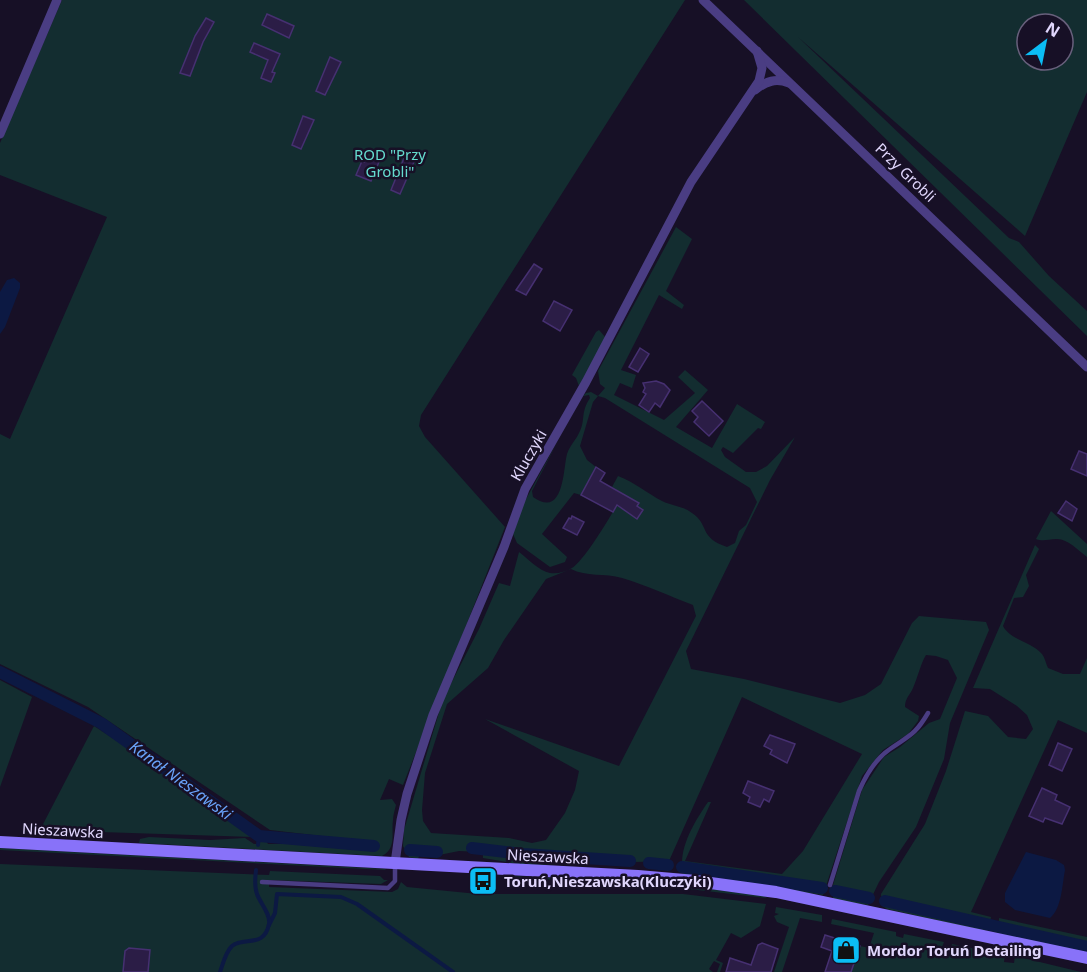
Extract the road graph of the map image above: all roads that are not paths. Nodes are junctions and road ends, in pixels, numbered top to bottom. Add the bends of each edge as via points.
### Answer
1 (57, 0) edge
2 (703, 0) edge
3 (757, 51) junction
4 (794, 85) junction
5 (753, 91) junction
6 (0, 134) edge
7 (1087, 367) edge
8 (928, 713) dead end
9 (0, 842) edge
10 (395, 863) junction
11 (262, 882) dead end
12 (830, 885) dead end
13 (1087, 958) edge

1 - 6 street
2 - 3 street, Przy Grobli
3 - 4 street, Przy Grobli
3 - 5 street, Kluczyki via 762,68
4 - 5 street via 774,80
4 - 7 street, Przy Grobli
5 - 10 street, Kluczyki via 692,182 585,385 525,489 433,715 407,794
8 - 12 lane via 918,729 889,750 865,777
9 - 10 main road, Nieszawska
10 - 11 lane via 395,881 388,888
10 - 13 main road, Nieszawska via 638,876 742,887

